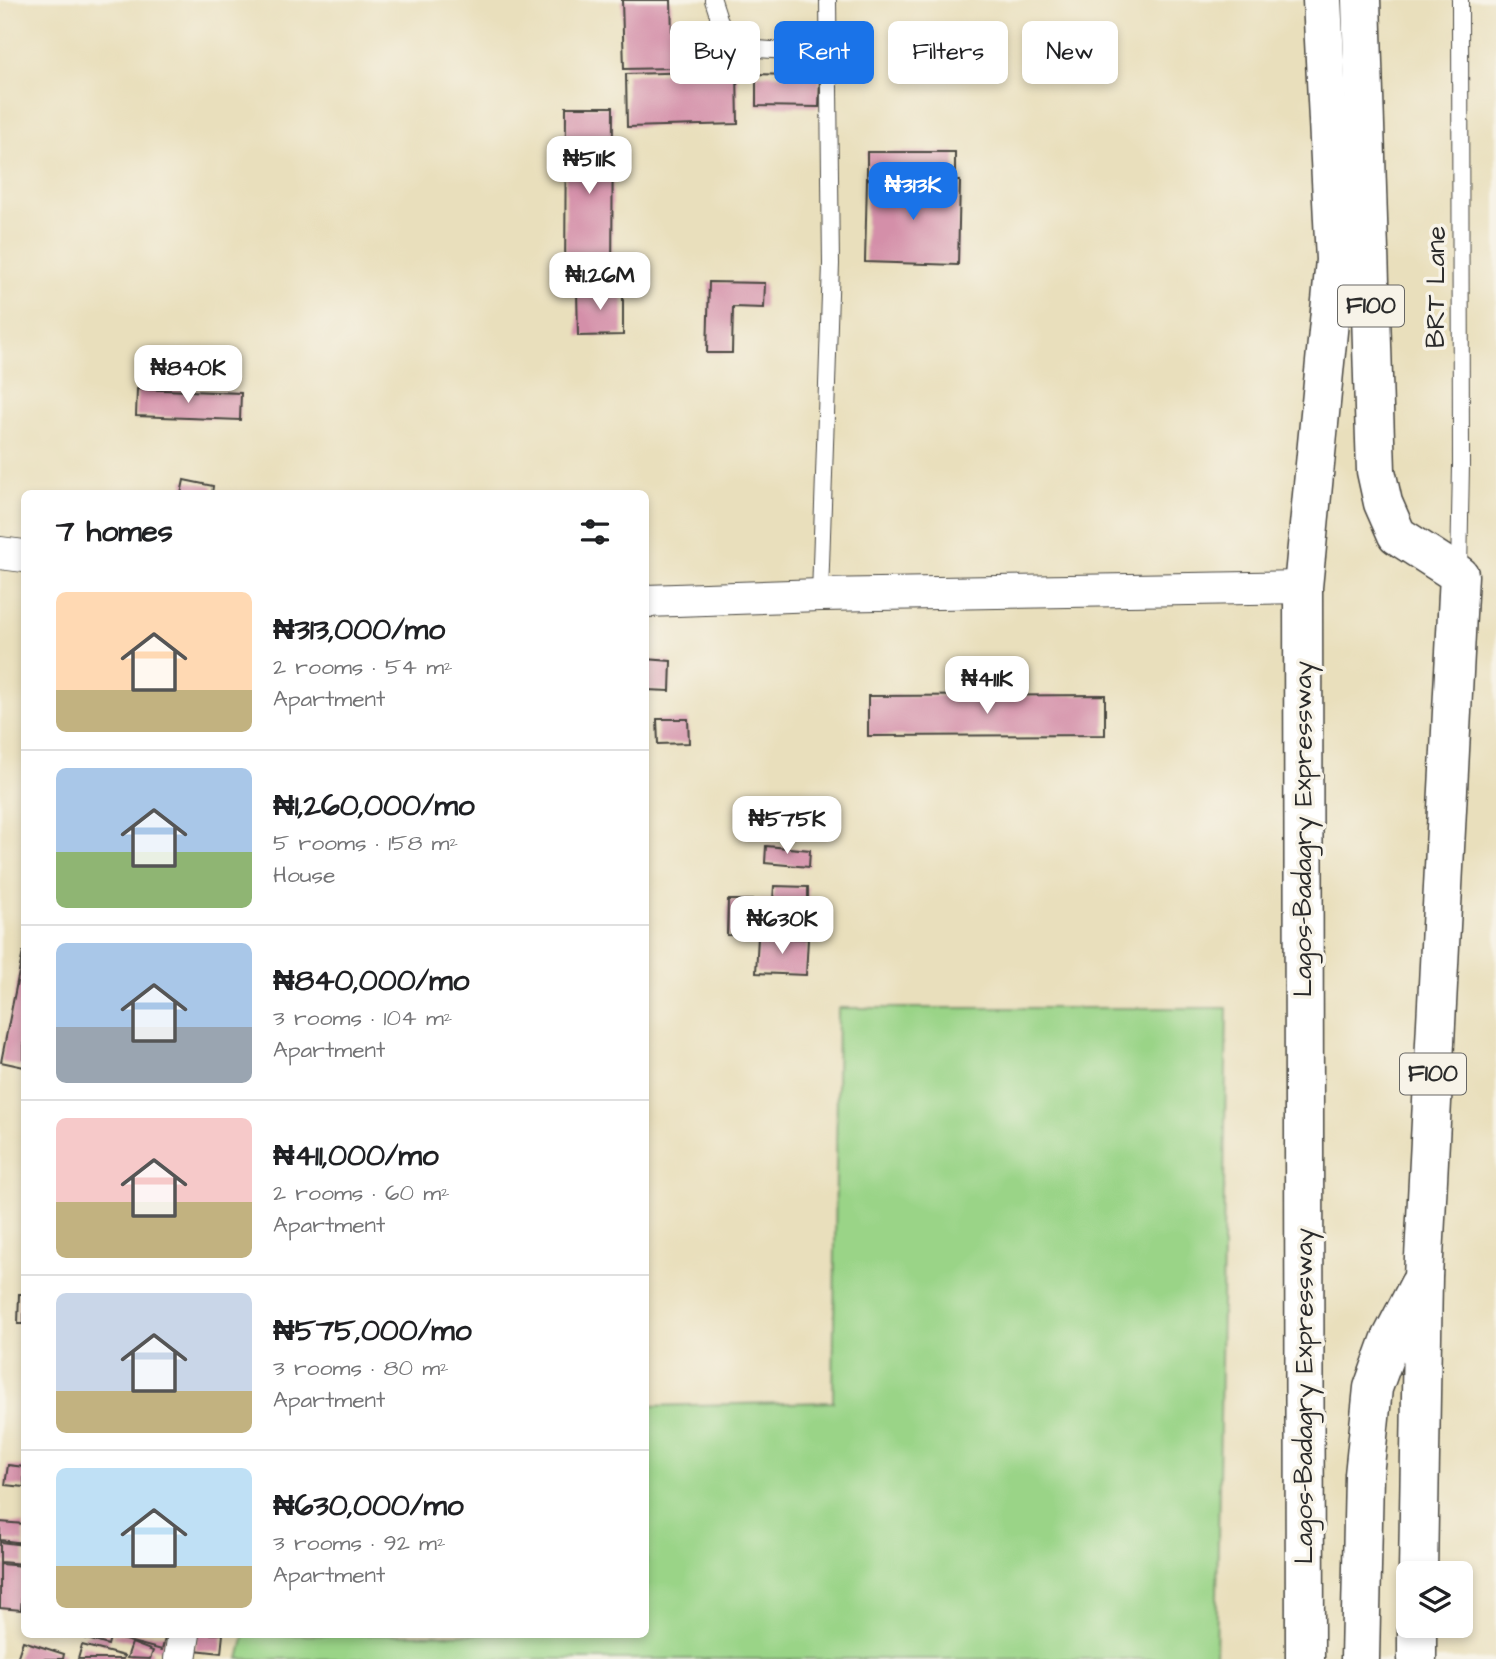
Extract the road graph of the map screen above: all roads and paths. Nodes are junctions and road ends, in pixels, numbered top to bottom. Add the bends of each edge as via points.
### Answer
1 (713, 0) edge
2 (828, 0) edge
3 (1322, 0) edge
4 (1361, 0) edge
5 (1460, 0) edge
6 (828, 21) edge
7 (774, 50) edge
8 (829, 84) edge
9 (0, 553) edge
10 (21, 556) edge
11 (1459, 575) junction
12 (1303, 587) junction
13 (820, 595) junction
14 (649, 601) edge
15 (1423, 1277) junction
16 (1418, 1561) edge
17 (183, 1638) edge
18 (1417, 1638) edge
19 (180, 1659) edge
20 (1305, 1659) edge
21 (1360, 1659) edge
22 (1417, 1659) edge

1 - 7 lane via 724,34 743,48
2 - 6 lane
3 - 12 main road, Lagos-Badagry Expressway via 1335,260
4 - 11 main road, F100 via 1376,471 1383,503 1398,535
5 - 11 lane, BRT Lane
8 - 13 lane via 831,264
9 - 10 street
11 - 15 main road, F100
12 - 13 street
12 - 20 main road, Lagos-Badagry Expressway
13 - 14 street
15 - 16 main road, F100
15 - 21 main road via 1390,1341 1373,1388 1364,1475
17 - 19 street
18 - 22 main road

